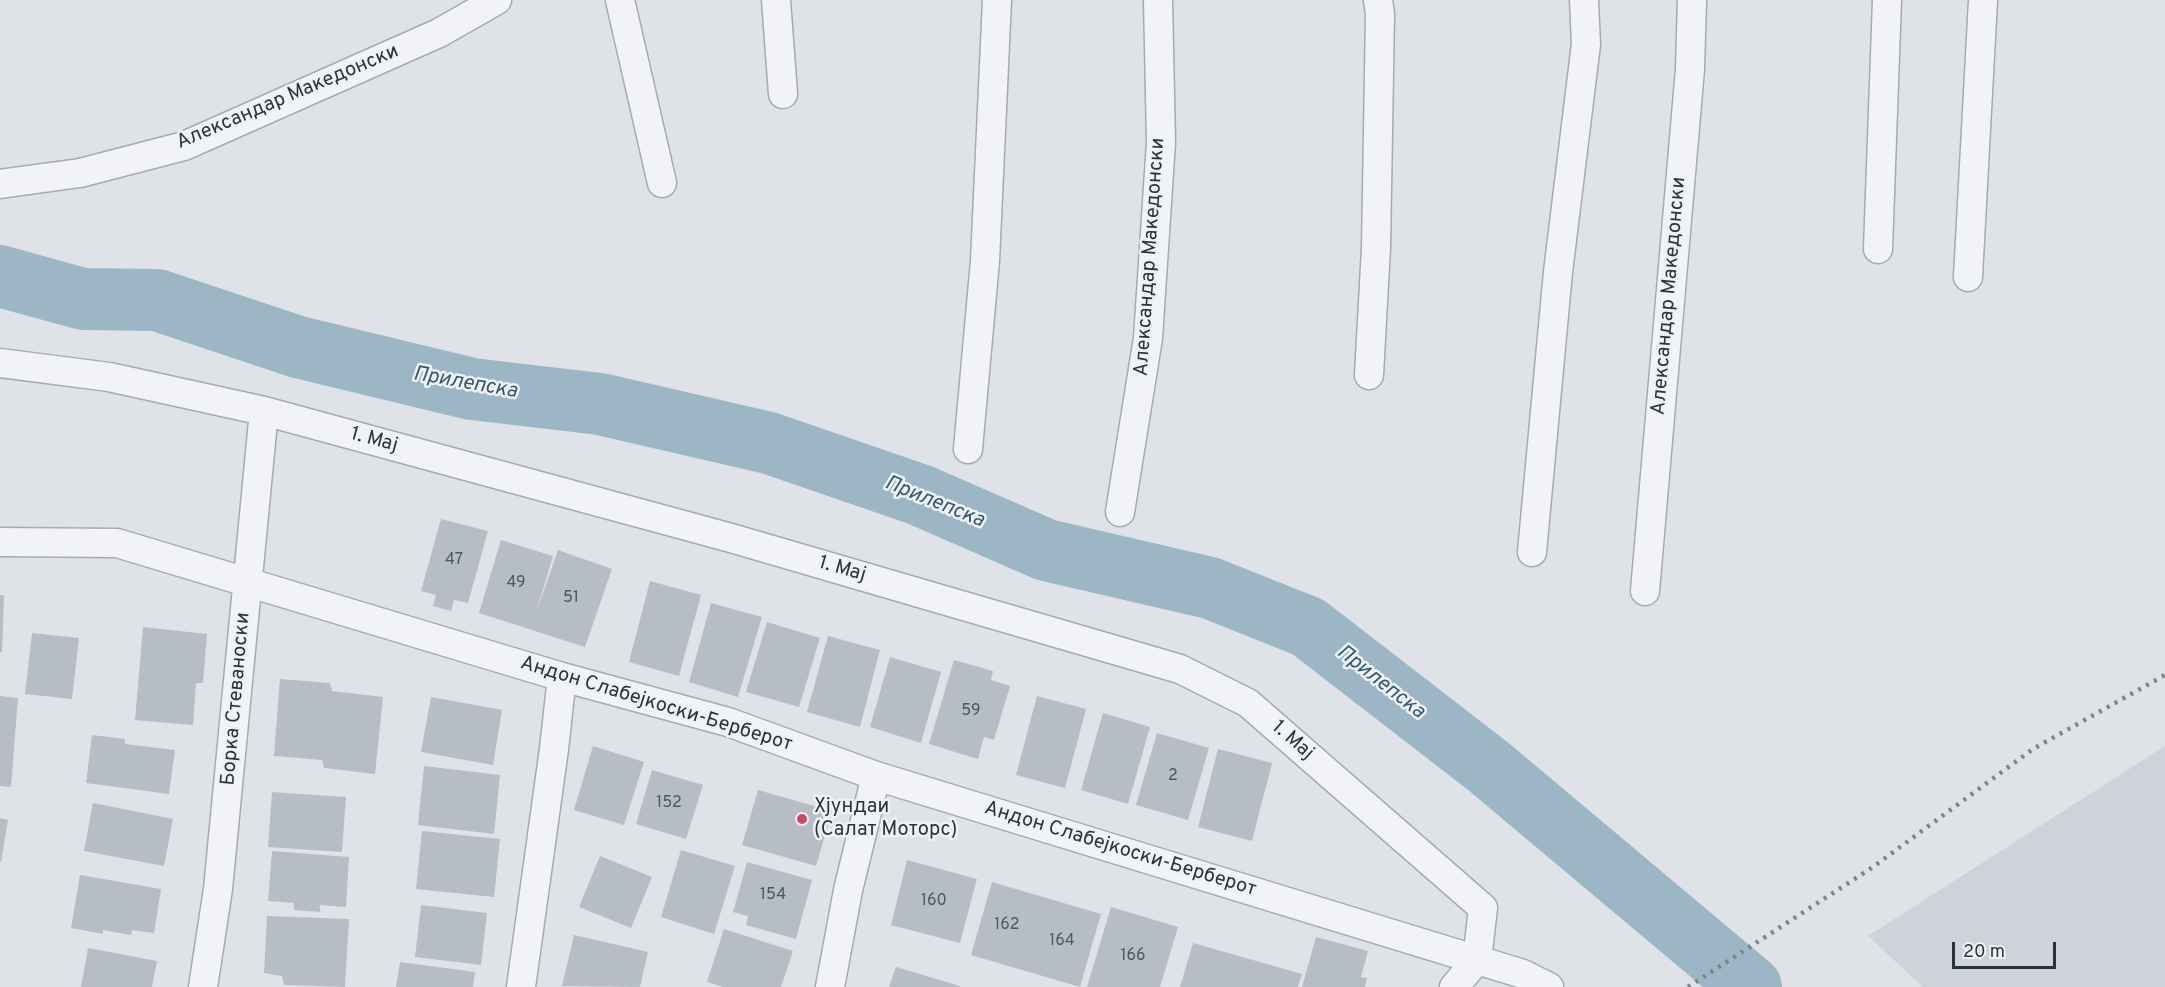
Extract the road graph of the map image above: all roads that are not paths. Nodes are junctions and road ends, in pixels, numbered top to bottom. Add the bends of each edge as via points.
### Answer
1 (497, 0) edge
2 (620, 0) edge
3 (776, 0) edge
4 (996, 0) edge
5 (1158, 0) edge
6 (1378, 0) edge
7 (1584, 0) edge
8 (1692, 0) edge
9 (1887, 0) edge
10 (1983, 0) edge
11 (783, 94) dead end
12 (662, 183) dead end
13 (0, 184) edge
14 (1878, 249) dead end
15 (1968, 277) dead end
16 (0, 363) edge
17 (1370, 375) dead end
18 (264, 411) junction
19 (968, 449) dead end
20 (1120, 512) dead end
21 (0, 542) edge
22 (1532, 552) dead end
23 (247, 583) junction
24 (1645, 591) dead end
25 (562, 677) junction
26 (876, 776) junction
27 (1477, 960) junction
28 (203, 987) edge
29 (521, 987) edge
30 (830, 987) edge
31 (1454, 987) edge
32 (1549, 987) edge

1 - 13 street, Александар Македонски via 440,33 184,146 80,172
2 - 12 street
3 - 11 street
4 - 19 street via 985,261
5 - 20 street, Александар Македонски via 1161,142 1148,338
6 - 17 street via 1376,248
7 - 22 street via 1586,44 1557,272
8 - 24 street, Александар Македонски via 1690,69
9 - 14 street
10 - 15 street
16 - 18 street, 1. Мај via 108,378
18 - 23 street, Борка Стеваноски
18 - 27 street, 1. Мај via 731,538 1180,669 1248,703 1483,908
21 - 23 street, Андон Слабејкоски-Берберот via 117,543
23 - 25 street, Андон Слабејкоски-Берберот
23 - 28 street, Борка Стеваноски via 219,878
25 - 26 street, Андон Слабејкоски-Берберот via 728,722
25 - 29 street
26 - 27 street, Андон Слабејкоски-Берберот
26 - 30 street via 848,890
27 - 31 street
27 - 32 street via 1523,974

